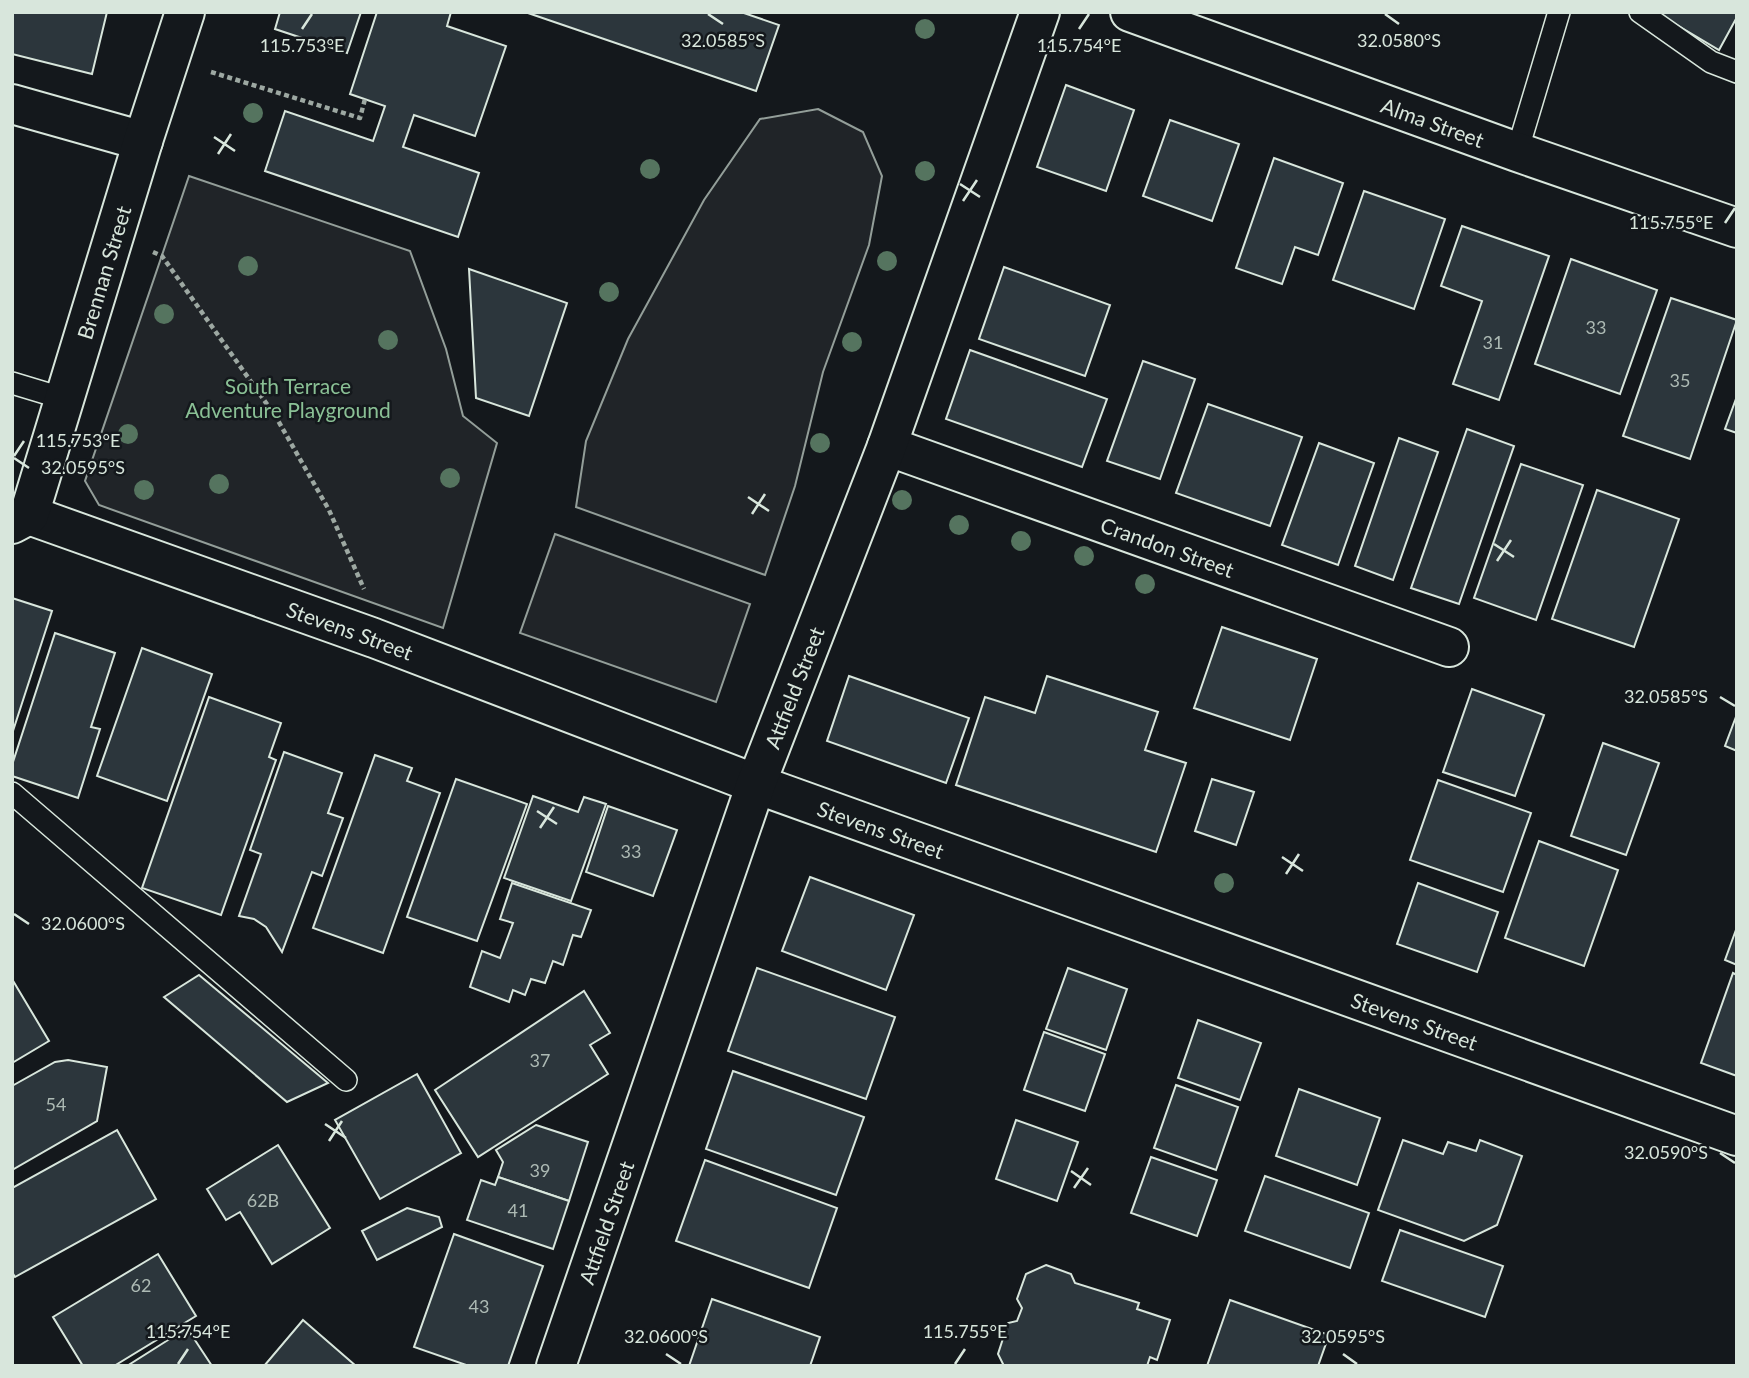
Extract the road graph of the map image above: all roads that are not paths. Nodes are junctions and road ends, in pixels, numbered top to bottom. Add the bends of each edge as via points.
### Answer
1 (185, 12) edge
2 (1040, 12) edge
3 (1130, 12) edge
4 (1559, 12) edge
5 (1640, 12) edge
6 (1737, 72) edge
7 (12, 104) edge
8 (143, 141) junction
9 (1517, 152) junction
10 (1737, 228) edge
11 (12, 383) edge
12 (65, 400) junction
13 (887, 446) junction
14 (21, 520) edge
15 (1449, 648) dead end
16 (756, 783) junction
17 (12, 793) edge
18 (345, 1080) dead end
19 (1737, 1136) edge
20 (556, 1366) edge

1 - 8 street, Brennan Street
2 - 13 street, Attfield Street
3 - 9 street, Alma Street
4 - 9 lane
5 - 6 lane via 1711,62
7 - 8 street
8 - 12 street, Brennan Street
9 - 10 street, Alma Street
11 - 12 lane
12 - 14 street, Brennan Street
13 - 15 street, Crandon Street
13 - 16 street, Attfield Street
14 - 16 street, Stevens Street via 374,638
16 - 19 street, Stevens Street
16 - 20 street, Attfield Street
17 - 18 lane

